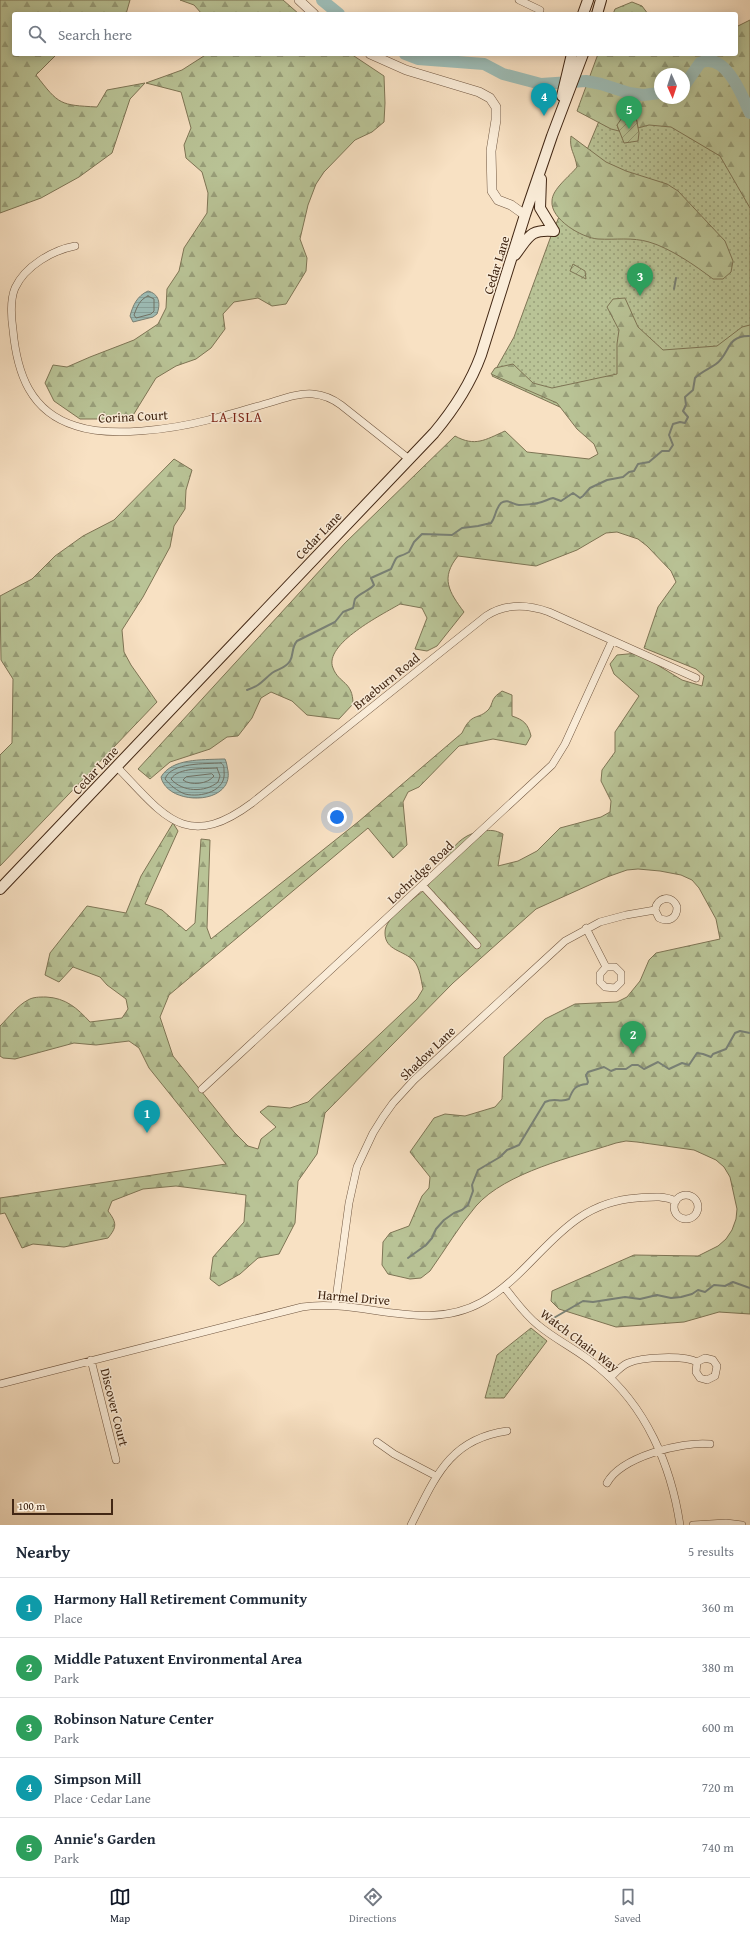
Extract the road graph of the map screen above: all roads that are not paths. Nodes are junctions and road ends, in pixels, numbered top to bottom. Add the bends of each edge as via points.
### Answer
1 (299, 0) edge
2 (519, 0) edge
3 (588, 0) edge
4 (601, 0) edge
5 (540, 10) dead end
6 (312, 12) edge
7 (584, 12) edge
8 (598, 12) edge
9 (374, 56) edge
10 (583, 57) edge
11 (571, 58) edge
12 (552, 136) junction
13 (541, 169) junction
14 (525, 215) junction
15 (75, 246) dead end
16 (512, 259) junction
17 (409, 459) junction
18 (612, 641) junction
19 (696, 678) dead end
20 (116, 766) junction
21 (423, 886) junction
22 (0, 889) edge
23 (655, 910) dead end
24 (586, 928) junction
25 (477, 944) dead end
26 (606, 967) dead end
27 (202, 1089) dead end
28 (676, 1201) dead end
29 (504, 1286) junction
30 (335, 1306) junction
31 (91, 1360) junction
32 (697, 1362) dead end
33 (611, 1377) junction
34 (0, 1384) edge
35 (507, 1431) dead end
36 (377, 1442) dead end
37 (710, 1444) dead end
38 (660, 1450) junction
39 (116, 1460) dead end
40 (436, 1476) junction
41 (607, 1483) dead end
42 (411, 1525) edge
43 (680, 1525) edge
44 (693, 1525) edge
45 (742, 1525) edge

1 - 6 street
2 - 5 street
3 - 7 main road
4 - 8 main road
9 - 14 street via 406,70 479,92 494,102 496,112 491,151 492,191 498,200
10 - 12 main road, Cedar Lane
11 - 12 main road, Cedar Lane
12 - 13 main road, Cedar Lane
13 - 14 main road, Cedar Lane
13 - 16 main road via 540,208 554,231 535,232
14 - 16 main road, Cedar Lane
15 - 17 street, Corina Court via 59,250 36,265 22,277 13,297 12,322 18,366 25,384 38,402 54,416 85,429 121,431 191,424 292,397 313,394 341,404
16 - 17 main road, Cedar Lane via 481,355 466,389 448,417
17 - 20 main road, Cedar Lane
18 - 19 street, Braeburn Road
18 - 20 street, Braeburn Road via 532,606 508,606 493,612 252,803 230,819 215,825 192,826 168,817
18 - 21 street, Lochridge Road via 565,744 552,765
20 - 22 main road, Cedar Lane
21 - 25 street
21 - 27 street, Lochridge Road
23 - 24 street, Shadow Lane via 612,918
24 - 26 street
24 - 30 street, Shadow Lane via 555,949 414,1080 383,1117 357,1167 352,1186
28 - 29 street, Harmel Drive via 659,1196 633,1198 612,1202 593,1210 555,1236
29 - 30 street, Harmel Drive via 472,1308 441,1315 414,1315
29 - 33 street, Watch Chain Way via 538,1326
30 - 31 street, Harmel Drive via 313,1305 294,1309
31 - 34 street, Harmel Drive
31 - 39 street, Discover Court
32 - 33 street via 682,1358 636,1360 621,1367
33 - 38 street, Watch Chain Way via 641,1415
35 - 40 street via 488,1434 471,1441 452,1456
36 - 40 street
37 - 38 street via 684,1444
38 - 41 street via 622,1467 610,1476
38 - 43 street, Watch Chain Way via 675,1495
40 - 42 street
44 - 45 street

